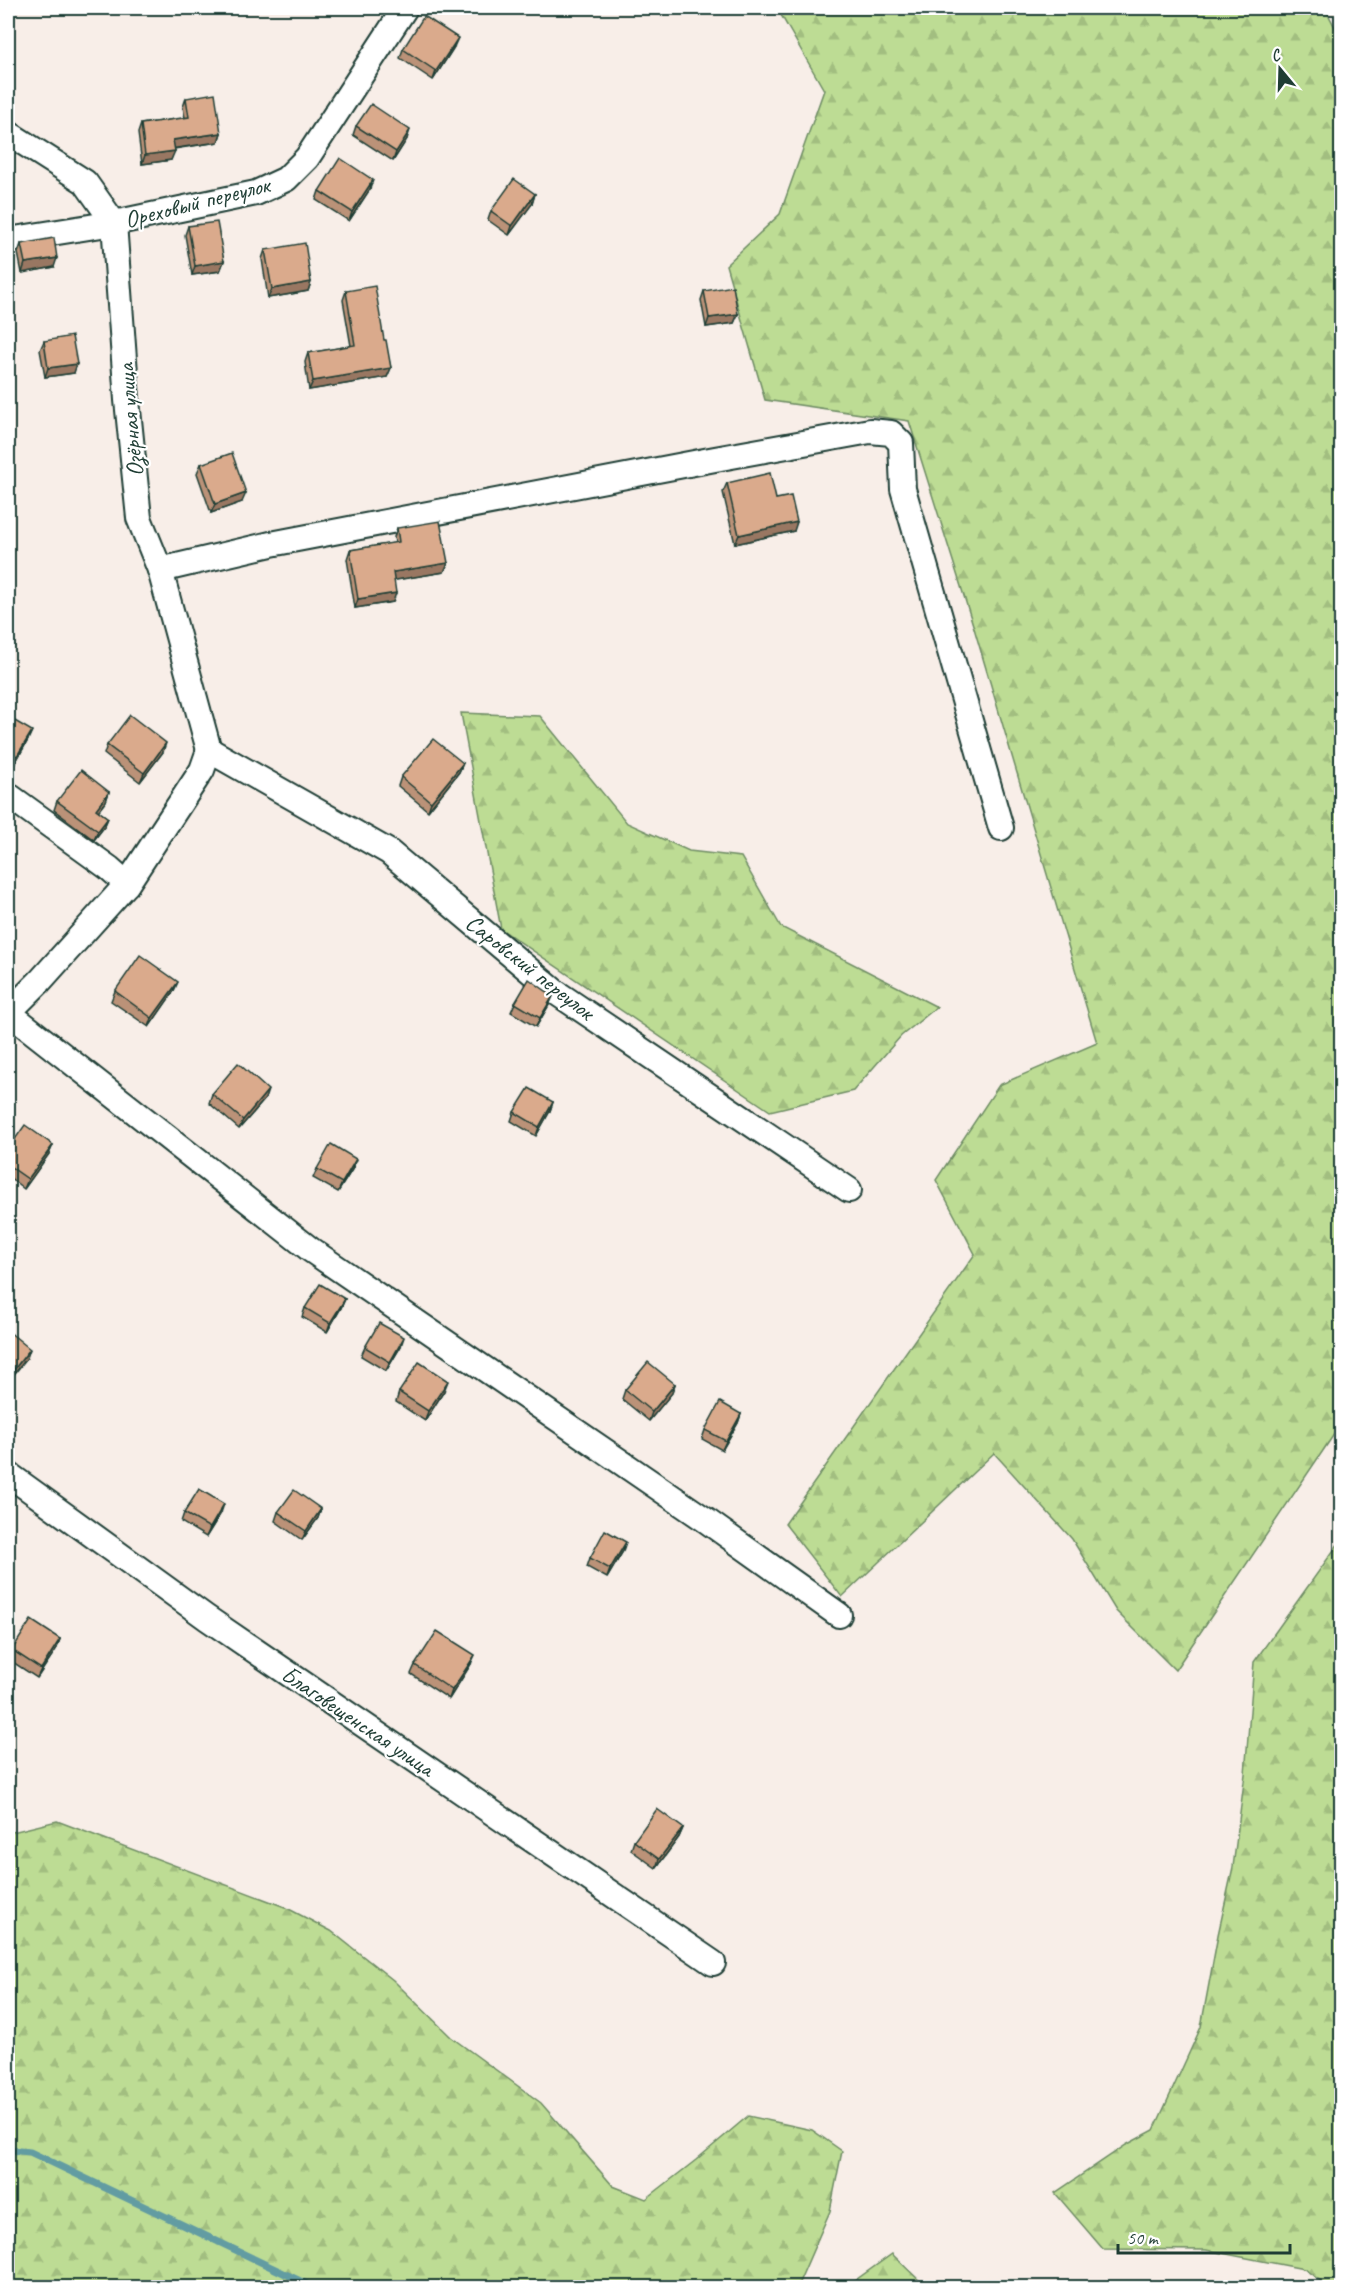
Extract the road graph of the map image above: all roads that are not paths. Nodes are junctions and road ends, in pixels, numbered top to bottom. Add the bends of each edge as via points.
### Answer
1 (405, 8) edge
2 (8, 133) edge
3 (114, 223) junction
4 (8, 240) edge
5 (160, 570) junction
6 (209, 750) junction
7 (8, 795) edge
8 (1001, 828) dead end
9 (127, 884) junction
10 (8, 1013) edge
11 (849, 1190) dead end
12 (8, 1474) edge
13 (839, 1615) dead end
14 (712, 1963) dead end

1 - 3 street, Ореховый переулок via 307,158 286,179 256,193
2 - 3 street via 85,182
3 - 4 street, Ореховый переулок
3 - 5 street, Озёрная улица via 140,518
5 - 6 street, Озёрная улица
5 - 8 street via 271,544 715,459 870,431 891,433 900,443 903,489
6 - 9 street via 202,770
6 - 11 street, Саровский переулок via 389,852 554,991
7 - 9 street
9 - 10 street
10 - 13 street via 311,1250
12 - 14 street, Благовещенская улица via 207,1618

